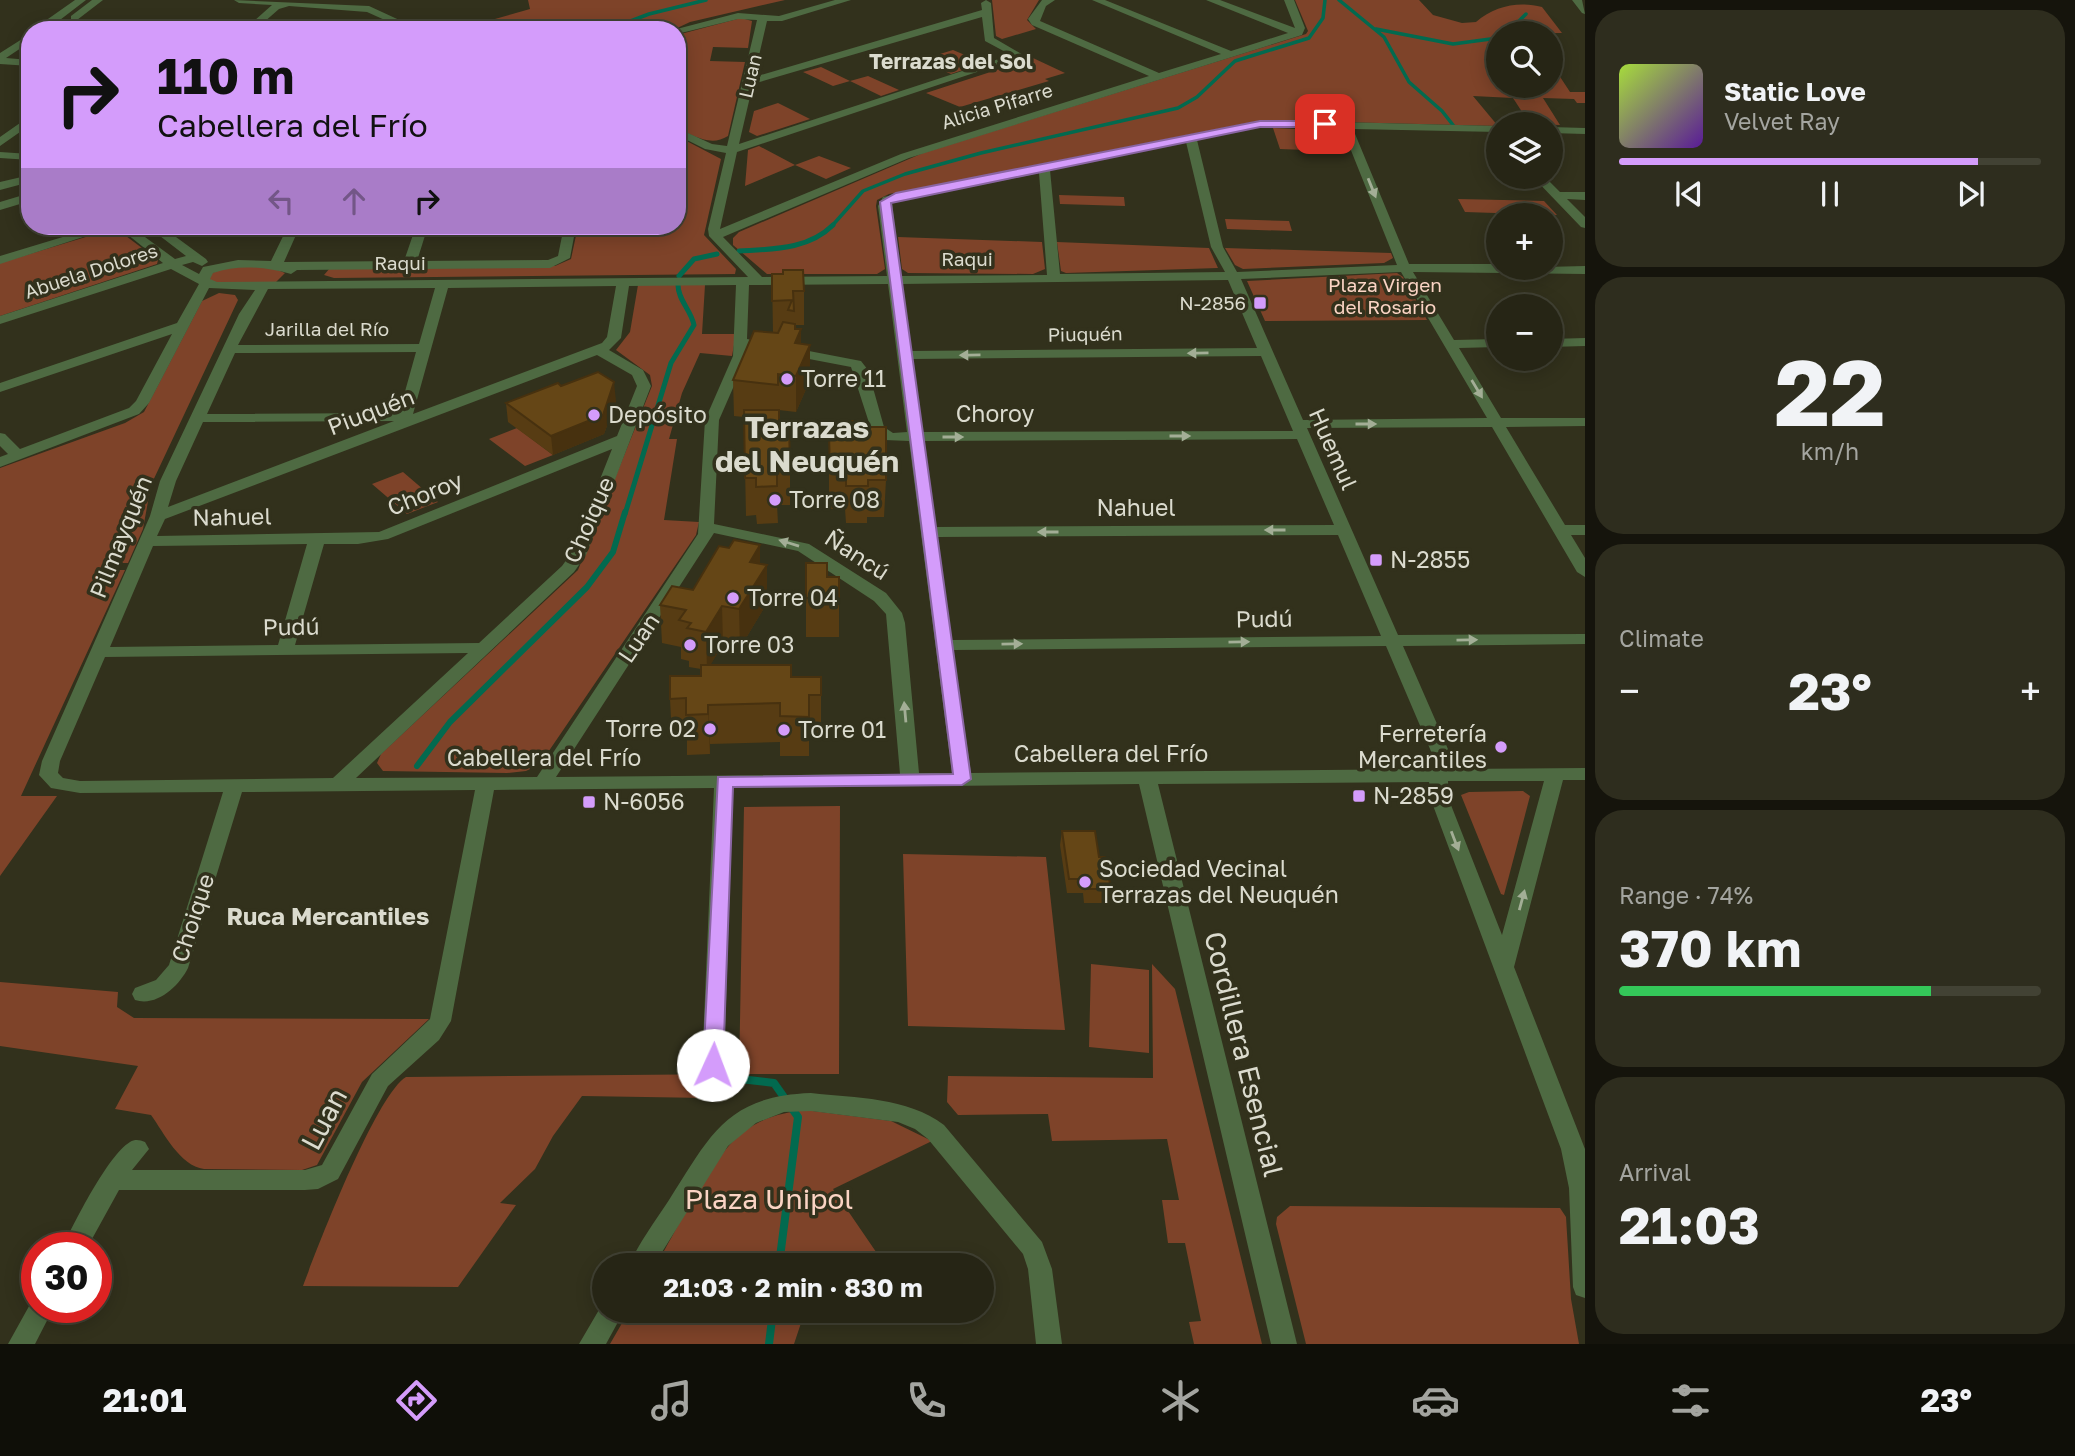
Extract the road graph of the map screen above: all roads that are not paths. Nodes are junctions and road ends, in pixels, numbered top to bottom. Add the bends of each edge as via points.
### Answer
1 (81, 0) edge
2 (98, 0) edge
3 (239, 0) edge
4 (846, 0) edge
5 (986, 0) edge
6 (1050, 0) edge
7 (1097, 0) edge
8 (1211, 0) edge
9 (1289, 0) edge
10 (1577, 0) edge
11 (289, 2) edge
12 (1585, 11) edge
13 (987, 12) junction
14 (762, 20) junction
15 (51, 21) edge
16 (69, 21) edge
17 (260, 21) edge
18 (277, 21) edge
19 (396, 21) edge
20 (686, 29) edge
21 (1298, 33) junction
22 (21, 44) edge
23 (1230, 54) junction
24 (0, 59) edge
25 (21, 62) edge
26 (1159, 76) junction
27 (749, 82) junction
28 (1346, 125) junction
29 (21, 126) edge
30 (1563, 130) edge
31 (1486, 131) edge
32 (1585, 131) edge
33 (686, 136) edge
34 (1191, 138) junction
35 (0, 142) edge
36 (733, 150) junction
37 (0, 155) edge
38 (21, 156) edge
39 (1044, 167) junction
40 (21, 180) edge
41 (0, 186) edge
42 (1551, 189) edge
43 (1557, 195) junction
44 (1585, 196) edge
45 (21, 199) edge
46 (0, 205) edge
47 (1585, 225) edge
48 (82, 235) edge
49 (134, 235) edge
50 (165, 235) edge
51 (291, 235) edge
52 (419, 235) edge
53 (568, 235) edge
54 (715, 236) junction
55 (195, 257) junction
56 (0, 260) edge
57 (172, 265) junction
58 (233, 265) junction
59 (409, 265) junction
60 (282, 267) junction
61 (1404, 267) junction
62 (1585, 270) edge
63 (1233, 276) junction
64 (1054, 278) junction
65 (894, 279) junction
66 (751, 280) junction
67 (623, 281) junction
68 (203, 282) junction
69 (443, 282) junction
70 (349, 283) junction
71 (223, 286) junction
72 (268, 286) junction
73 (246, 314) junction
74 (0, 320) edge
75 (183, 326) junction
76 (743, 342) junction
77 (1585, 342) edge
78 (1563, 343) edge
79 (1450, 344) junction
80 (1486, 344) edge
81 (425, 348) junction
82 (230, 349) junction
83 (599, 350) junction
84 (1266, 352) junction
85 (904, 355) junction
86 (0, 388) edge
87 (198, 418) junction
88 (408, 419) junction
89 (1497, 422) junction
90 (1585, 422) edge
91 (1300, 429) junction
92 (0, 437) edge
93 (915, 438) junction
94 (623, 439) junction
95 (18, 456) junction
96 (0, 462) edge
97 (158, 516) junction
98 (708, 527) junction
99 (1343, 530) junction
100 (1560, 530) junction
101 (1585, 530) edge
102 (928, 533) junction
103 (317, 539) junction
104 (147, 541) junction
105 (1585, 572) edge
106 (1585, 639) edge
107 (1392, 640) junction
108 (944, 645) junction
109 (483, 648) junction
110 (285, 650) junction
111 (98, 652) junction
112 (1585, 774) edge
113 (1555, 775) junction
114 (1440, 776) junction
115 (1147, 778) junction
116 (962, 779) junction
117 (51, 780) joint
118 (910, 780) junction
119 (724, 782) junction
120 (486, 783) junction
121 (542, 783) junction
122 (339, 784) junction
123 (235, 785) junction
124 (1504, 966) junction
125 (143, 994) dead end
126 (713, 1065) dead end
127 (137, 1149) dead end
128 (111, 1181) junction
129 (83, 1232) edge
130 (648, 1253) edge
131 (1585, 1287) edge
132 (32, 1323) edge
133 (605, 1323) edge
134 (21, 1344) edge
135 (592, 1344) edge
136 (1049, 1344) edge
137 (1283, 1344) edge

1 - 15 street
2 - 16 street
3 - 11 street
4 - 14 street
5 - 13 street
6 - 26 street via 1042,4 1033,20
7 - 23 street
8 - 21 street
9 - 21 street
10 - 12 street
11 - 17 street
11 - 18 street via 291,8
11 - 19 street via 373,10
13 - 27 street
13 - 36 street via 990,41 1020,56
14 - 20 street via 738,16
14 - 27 street, Luan
21 - 23 street, Alicia Pifarre
22 - 24 street
23 - 26 street, Alicia Pifarre
24 - 25 street
26 - 54 street, Alicia Pifarre via 905,156
27 - 36 street, Luan
28 - 31 street
28 - 34 street via 1269,123
28 -> 61 street
29 - 35 street
30 - 32 street
33 - 36 street via 709,147
34 - 39 street
34 - 63 street, Huemul via 1217,247
36 - 54 street, Luan
37 - 38 street
39 - 64 street
39 - 65 street via 887,200 884,206
40 - 41 street
42 - 43 street
43 - 44 street
43 - 47 street
45 - 46 street
48 - 56 street
49 - 57 street
50 - 55 street
51 - 60 street
52 - 59 street
53 - 59 street, Raqui via 565,256 559,262
54 - 66 street
55 - 57 street, Abuela Dolores
55 - 58 street
57 - 68 street
57 - 74 street, Abuela Dolores
58 - 60 street, Raqui
58 - 68 street, Raqui via 208,270
59 - 60 street, Raqui
60 - 70 street, Raqui
60 - 72 street via 290,274 286,280
61 - 62 street, Raqui
61 - 63 street, Raqui
61 - 79 street
63 - 64 street, Raqui
63 - 84 street, Huemul
64 - 65 street, Raqui
65 - 66 street, Raqui
65 - 85 street
66 - 67 street, Raqui
66 - 76 street, Luan
67 - 69 street, Raqui
67 - 83 street via 613,341
68 - 71 street, Raqui
68 - 75 street
69 - 70 street, Raqui
69 - 81 street
70 - 72 street, Raqui
71 - 72 street, Raqui
71 - 73 street via 243,294
72 - 73 street, Pilmayquén
73 - 82 street, Pilmayquén
75 - 86 street
75 - 95 street via 134,411
76 - 93 street, Choroy via 852,361 861,370 878,432
76 - 98 street, Luan via 712,420
77 - 78 street
79 - 80 street
79 -> 89 street
81 - 82 street, Jarilla del Río
81 - 88 street
82 - 87 street, Pilmayquén
83 - 88 street, Piuquén
83 - 94 street, Choique via 638,373 644,382
84 -> 85 street, Piuquén
84 - 91 street, Huemul
85 - 93 street
87 - 88 street
87 - 97 street, Pilmayquén via 168,481
88 - 97 street, Piuquén
89 - 90 street, Choroy
91 -> 89 street, Choroy
89 - 100 street
93 -> 91 street, Choroy
91 - 99 street, Huemul
92 - 95 street
93 - 102 street
94 - 103 street, Choroy via 391,533
94 - 109 street, Choique via 574,562
95 - 96 street
97 - 104 street, Pilmayquén
118 -> 98 street, Ñancú via 897,624 888,603 803,547
98 - 121 street, Luan
99 -> 102 street, Nahuel
99 - 107 street, Huemul
100 - 101 street
100 - 105 street
102 - 108 street
103 - 104 street, Nahuel
103 - 110 street
104 - 111 street, Pilmayquén
107 -> 106 street, Pudú
108 -> 107 street, Pudú
107 - 114 street, Huemul via 1442,757
108 - 116 street
109 - 110 street, Pudú
109 - 122 street, Choique
110 - 111 street, Pudú
111 - 117 street, Pilmayquén via 51,761
112 - 113 street, Cabellera del Frío
113 - 114 street, Cabellera del Frío
124 -> 113 street
114 - 115 street, Cabellera del Frío
114 -> 124 street, Huemul via 1440,800
115 - 116 street, Cabellera del Frío
115 - 137 street, Cordillera Esencial
116 - 118 street, Cabellera del Frío
117 - 123 street, Cabellera del Frío via 79,787
118 - 119 street, Cabellera del Frío
119 - 121 street, Cabellera del Frío
119 - 126 street
120 - 121 street, Cabellera del Frío
120 - 122 street, Cabellera del Frío
120 - 128 street, Luan via 440,1021 380,1080 334,1168 325,1177 305,1181
122 - 123 street, Cabellera del Frío
123 - 125 street, Choique via 178,968 163,985
124 - 131 street, Huemul via 1573,1149 1581,1188
127 - 128 street
128 - 129 street
130 - 136 street via 724,1133 748,1116 788,1102 892,1111 915,1118 936,1132 1035,1252
132 - 134 street
133 - 135 street

